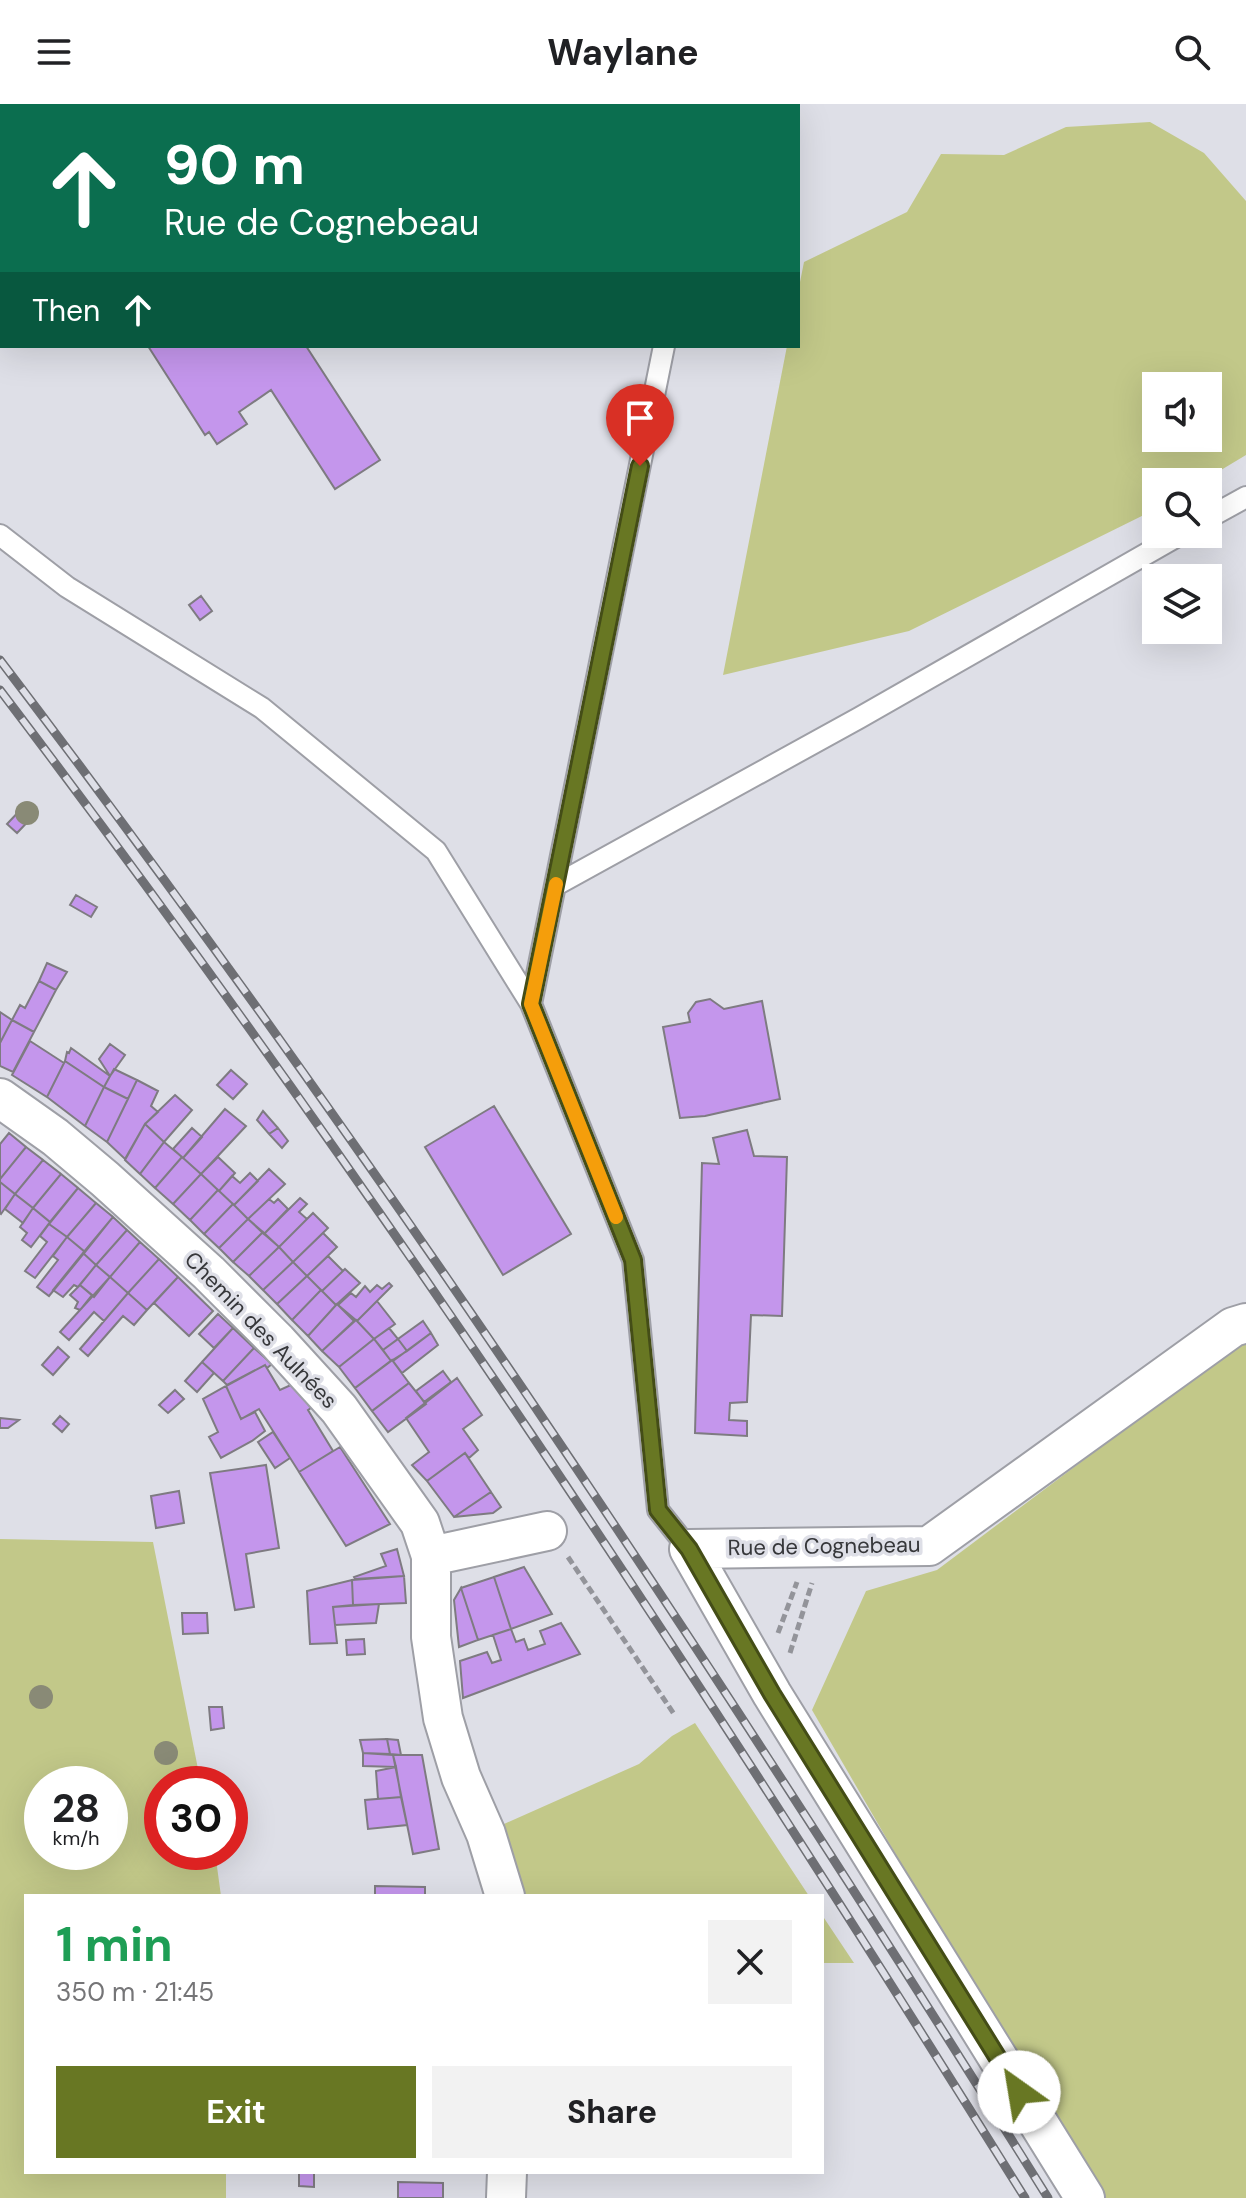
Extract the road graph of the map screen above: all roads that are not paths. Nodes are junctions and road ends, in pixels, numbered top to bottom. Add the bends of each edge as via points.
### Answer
1 (664, 348) edge
2 (1246, 497) edge
3 (1222, 510) edge
4 (0, 535) edge
5 (1156, 548) edge
6 (556, 885) junction
7 (531, 1004) junction
8 (0, 1098) edge
9 (1246, 1323) edge
10 (547, 1531) road end
11 (689, 1549) junction
12 (431, 1556) junction
13 (504, 1894) edge
14 (507, 2174) edge
15 (506, 2198) edge
16 (1085, 2198) edge

1 - 6 lane
2 - 3 lane
4 - 7 lane via 67,587 262,708 436,851
5 - 6 lane
6 - 7 lane
7 - 11 lane via 633,1260 658,1510
8 - 12 street, Chemin des Aulnées via 105,1179 277,1341 339,1409 420,1523
9 - 11 street, Rue de Cognebeau via 1233,1327 929,1546
10 - 12 street
11 - 16 street, Rue de Cognebeau via 772,1694
12 - 13 street, Chemin des Aulnées via 431,1637 443,1718
14 - 15 street

